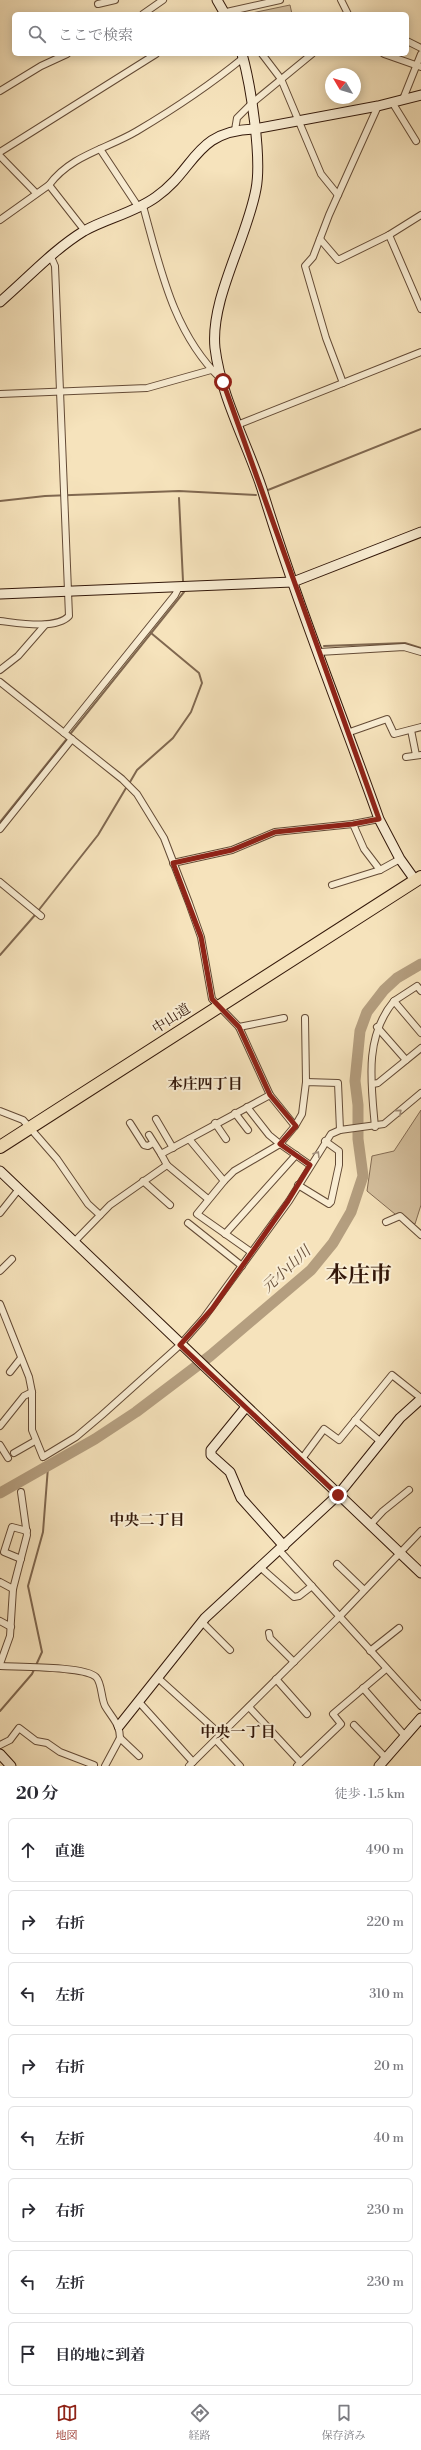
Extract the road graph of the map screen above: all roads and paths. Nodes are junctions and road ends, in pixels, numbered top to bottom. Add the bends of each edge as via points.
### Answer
1 (115, 0) edge
2 (163, 0) edge
3 (217, 0) edge
4 (280, 0) edge
5 (341, 0) edge
6 (98, 4) dead end
7 (146, 12) edge
8 (223, 12) edge
9 (227, 12) edge
10 (347, 12) edge
11 (409, 42) edge
12 (421, 48) edge
13 (421, 54) edge
14 (63, 56) edge
15 (153, 56) edge
16 (243, 56) edge
17 (264, 56) edge
18 (310, 56) edge
19 (390, 56) edge
20 (419, 66) edge
21 (281, 79) junction
22 (0, 91) edge
23 (421, 95) edge
24 (403, 100) junction
25 (392, 102) junction
26 (250, 104) junction
27 (378, 106) junction
28 (299, 120) junction
29 (254, 128) junction
30 (235, 130) junction
31 (416, 141) dead end
32 (100, 149) junction
33 (0, 152) edge
34 (0, 156) edge
35 (49, 185) junction
36 (36, 193) junction
37 (338, 195) junction
38 (141, 207) junction
39 (421, 215) edge
40 (0, 220) edge
41 (85, 231) junction
42 (389, 235) junction
43 (320, 239) junction
44 (51, 257) junction
45 (0, 302) edge
46 (421, 308) edge
47 (421, 352) edge
48 (211, 370) junction
49 (223, 382) junction
50 (343, 383) junction
51 (60, 391) junction
52 (0, 394) edge
53 (237, 425) junction
54 (421, 532) edge
55 (293, 582) junction
56 (179, 587) junction
57 (68, 591) junction
58 (0, 594) edge
59 (0, 621) edge
60 (45, 625) junction
61 (319, 652) junction
62 (421, 652) edge
63 (0, 670) edge
64 (0, 682) edge
65 (421, 727) edge
66 (411, 730) junction
67 (64, 733) junction
68 (348, 733) junction
69 (72, 739) junction
70 (418, 755) edge
71 (406, 757) dead end
72 (379, 819) junction
73 (353, 824) junction
74 (0, 829) edge
75 (400, 859) junction
76 (173, 863) junction
77 (380, 870) junction
78 (418, 879) edge
79 (0, 882) edge
80 (332, 885) dead end
81 (41, 916) dead end
82 (421, 991) edge
83 (394, 1001) junction
84 (218, 1006) junction
85 (284, 1018) dead end
86 (305, 1018) dead end
87 (239, 1027) junction
88 (377, 1028) junction
89 (421, 1033) edge
90 (421, 1048) edge
91 (406, 1060) junction
92 (306, 1082) junction
93 (373, 1084) junction
94 (421, 1093) edge
95 (270, 1095) junction
96 (247, 1107) junction
97 (0, 1111) edge
98 (236, 1113) junction
99 (156, 1119) dead end
100 (130, 1123) dead end
101 (215, 1123) junction
102 (296, 1126) junction
103 (372, 1127) junction
104 (29, 1129) junction
105 (248, 1130) dead end
106 (343, 1130) junction
107 (149, 1135) dead end
108 (189, 1139) junction
109 (226, 1139) dead end
110 (325, 1141) junction
111 (153, 1143) junction
112 (280, 1144) junction
113 (0, 1147) edge
114 (173, 1148) junction
115 (161, 1154) junction
116 (296, 1155) junction
117 (167, 1165) junction
118 (310, 1165) junction
119 (0, 1171) edge
120 (142, 1181) junction
121 (224, 1181) junction
122 (298, 1185) junction
123 (19, 1189) junction
124 (208, 1199) junction
125 (170, 1205) dead end
126 (0, 1213) edge
127 (100, 1215) junction
128 (386, 1222) dead end
129 (188, 1223) dead end
130 (225, 1234) junction
131 (421, 1235) edge
132 (74, 1242) junction
133 (251, 1252) junction
134 (12, 1258) dead end
135 (242, 1266) junction
136 (0, 1270) edge
137 (0, 1304) edge
138 (3, 1319) edge
139 (180, 1345) junction
140 (21, 1358) junction
141 (10, 1372) dead end
142 (32, 1392) junction
143 (421, 1398) edge
144 (246, 1407) junction
145 (355, 1420) junction
146 (0, 1426) edge
147 (34, 1441) junction
148 (381, 1442) junction
149 (0, 1445) edge
150 (14, 1453) dead end
151 (8, 1458) dead end
152 (301, 1460) junction
153 (409, 1490) dead end
154 (21, 1492) dead end
155 (338, 1495) junction
156 (370, 1525) junction
157 (27, 1531) junction
158 (421, 1531) edge
159 (281, 1548) junction
160 (400, 1554) junction
161 (21, 1559) junction
162 (337, 1564) dead end
163 (260, 1567) junction
164 (421, 1573) edge
165 (0, 1582) edge
166 (312, 1586) junction
167 (13, 1589) junction
168 (364, 1590) junction
169 (340, 1616) junction
170 (0, 1622) edge
171 (202, 1622) junction
172 (11, 1628) junction
173 (399, 1628) dead end
174 (269, 1633) dead end
175 (230, 1650) dead end
176 (370, 1651) junction
177 (294, 1662) junction
178 (0, 1665) edge
179 (386, 1669) junction
180 (158, 1678) junction
181 (276, 1680) junction
182 (363, 1688) junction
183 (139, 1702) junction
184 (421, 1706) edge
185 (249, 1707) junction
186 (307, 1714) dead end
187 (421, 1718) edge
188 (354, 1725) dead end
189 (119, 1726) junction
190 (405, 1736) junction
191 (218, 1737) junction
192 (120, 1738) junction
193 (0, 1745) edge
194 (0, 1754) edge
195 (139, 1756) dead end
196 (386, 1758) junction
197 (191, 1764) edge
198 (298, 1764) edge
199 (11, 1766) edge
200 (95, 1766) edge
201 (105, 1766) edge
202 (240, 1766) edge
203 (379, 1766) edge

1 - 6 street
2 - 7 street
3 - 8 street
4 - 9 street
5 - 10 street
11 - 12 street
13 - 20 street
14 - 22 street
15 - 33 street
16 - 26 street
16 - 32 street via 203,88 155,120
17 - 21 street
18 - 21 street
19 - 20 street
20 - 24 street
21 - 26 street
21 - 28 street
23 - 24 street
24 - 25 street
25 - 27 street
25 - 31 street
26 - 29 street
26 - 30 street via 236,118
27 - 28 street
27 - 37 street
28 - 29 street
28 - 37 street via 321,174
29 - 30 street
29 - 49 street via 258,168 256,189 219,308 215,329 215,348
30 - 38 street via 216,136 158,196
32 - 35 street via 63,169
32 - 38 street
34 - 36 street
35 - 36 street
35 - 41 street
36 - 40 street
37 - 43 street
38 - 41 street
38 - 48 street via 170,301 184,330
39 - 42 street
41 - 44 street
42 - 43 street via 338,260
42 - 46 street
43 - 50 street via 313,257 305,266 326,338
44 - 45 street
44 - 51 street via 55,266
47 - 50 street
48 - 49 street
48 - 51 street via 147,388
49 - 53 street
50 - 53 street
51 - 52 street
51 - 57 street
53 - 55 street
54 - 55 street
55 - 56 street
55 - 61 street
56 - 57 street
56 - 67 street
57 - 58 street
57 - 60 street via 69,616 62,621
59 - 60 street
60 - 63 street via 18,656
61 - 62 street via 404,647
61 - 68 street
64 - 67 street
65 - 66 street
66 - 68 street via 394,734 387,718
66 - 70 street
67 - 69 street
68 - 72 street
69 - 74 street
69 - 76 street via 122,779 136,794 164,838
70 - 71 street
72 - 73 street
72 - 75 street
73 - 76 street via 275,832 232,850
73 - 77 street via 364,849
75 - 77 street
75 - 78 street
76 - 84 street via 201,937 212,999
77 - 80 street
78 - 84 highway, 中山道
79 - 81 street
82 - 83 street via 417,986
83 - 88 street
83 - 89 street
84 - 87 street
84 - 104 highway, 中山道
85 - 87 street
86 - 92 street
87 - 95 street
88 - 91 street
88 - 93 street via 373,1044
90 - 91 street
91 - 93 street via 378,1084
92 - 102 street via 302,1114
92 - 106 street via 338,1083
93 - 103 street
103 -> 94 street via 384,1124
95 - 96 street
95 - 102 street
96 - 98 street
96 - 112 street via 269,1135
97 - 104 street via 20,1118
98 - 101 street
98 - 105 street
99 - 114 street
100 - 111 street via 144,1145
101 - 108 street
101 - 109 street
102 - 112 street
103 - 106 street
104 - 113 highway, 中山道
104 - 127 street via 57,1159 88,1204
106 - 110 street via 331,1134
107 - 111 street
108 - 114 street
108 - 121 street
118 -> 110 street
110 - 122 street via 339,1151 339,1166 331,1202 329,1204
111 - 115 street
112 - 116 street
112 - 121 street via 234,1171
114 - 115 street
115 - 117 street
116 - 118 street
116 - 130 street
117 - 120 street
117 - 124 street
118 - 122 street
119 - 123 street
120 - 125 street
120 - 127 street
121 - 124 street
122 - 133 street
123 - 126 street
123 - 132 street
124 - 130 street via 197,1214
127 - 132 street
128 - 131 street via 400,1216
129 - 135 street
130 - 133 street
132 - 139 street
133 - 135 street
134 - 136 street
135 - 139 street via 212,1309
137 - 138 street
138 - 140 street
139 - 144 street
139 - 147 street via 76,1437 43,1457
140 - 141 street
140 - 142 street
142 - 146 street via 24,1396
142 - 147 street via 30,1421
143 - 145 street via 392,1375
143 - 148 street
144 - 152 street
144 - 159 street via 211,1450 211,1455 230,1472 241,1498
145 - 148 street
145 - 152 street via 339,1440 324,1429
147 - 150 street
148 - 155 street
149 - 151 street
152 - 155 street
153 - 156 street
154 - 157 street
155 - 156 street
155 - 159 street
156 - 160 street
157 - 161 street
157 - 161 street via 12,1527 4,1552
158 - 160 street
159 - 163 street
159 - 166 street
160 - 164 street
160 - 168 street
161 - 167 street
162 - 168 street
163 - 166 street via 294,1597
163 - 171 street
165 - 167 street
166 - 169 street
167 - 172 street
168 - 169 street
169 - 176 street
169 - 177 street
170 - 172 street
171 - 175 street
171 - 180 street
172 - 178 street
173 - 176 street
174 - 177 street via 270,1638
176 - 179 street
177 - 181 street
178 - 189 street via 61,1669 91,1674 98,1678 105,1706
179 - 182 street
179 - 184 street
180 - 183 street
180 - 191 street
181 - 185 street
181 - 186 street
182 - 190 street
182 - 198 street via 333,1714 341,1724
183 - 189 street
183 - 197 street
185 - 191 street
185 - 198 street
187 - 190 street
188 - 196 street
189 - 192 street
190 - 196 street
191 - 197 street
191 - 202 street
192 - 195 street
192 - 201 street
193 - 200 street via 10,1740 19,1728 36,1741 47,1742 60,1752
194 - 199 street
196 - 203 street

